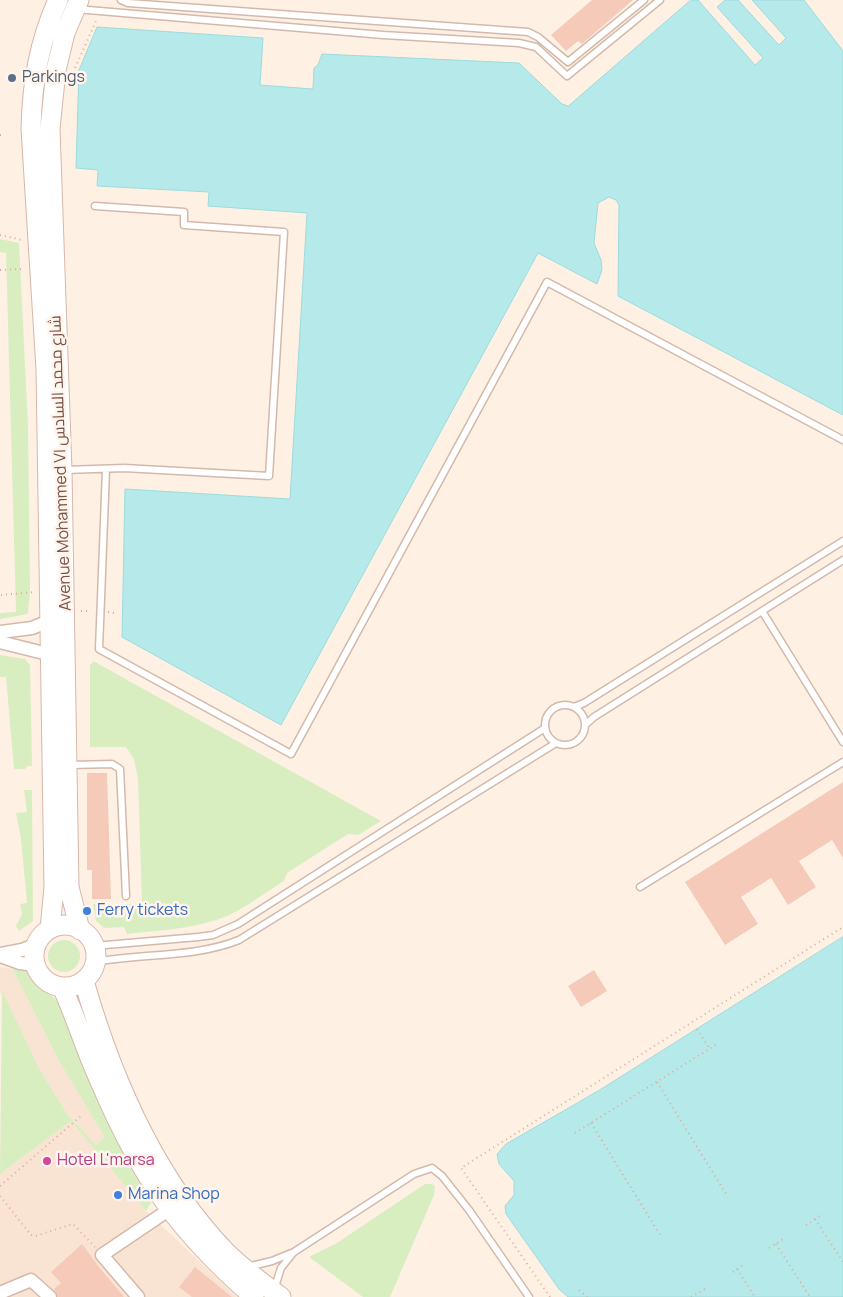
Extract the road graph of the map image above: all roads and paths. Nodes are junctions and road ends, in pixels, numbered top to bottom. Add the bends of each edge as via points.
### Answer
1 (58, 0) edge
2 (122, 0) edge
3 (644, 0) edge
4 (660, 0) edge
5 (77, 4) edge
6 (104, 21) dead end
7 (568, 62) junction
8 (561, 70) junction
9 (575, 72) junction
10 (71, 78) dead end
11 (0, 135) edge
12 (4, 135) dead end
13 (95, 206) dead end
14 (0, 235) edge
15 (22, 240) dead end
16 (24, 269) dead end
17 (0, 270) edge
18 (843, 440) edge
19 (62, 470) junction
20 (106, 470) junction
21 (843, 540) edge
22 (843, 560) edge
23 (35, 592) dead end
24 (1, 596) edge
25 (762, 611) junction
26 (51, 620) junction
27 (0, 632) edge
28 (0, 642) edge
29 (52, 655) junction
30 (574, 707) junction
31 (585, 725) junction
32 (545, 728) junction
33 (843, 742) edge
34 (556, 743) junction
35 (843, 762) edge
36 (66, 765) junction
37 (640, 887) dead end
38 (126, 896) dead end
39 (843, 926) edge
40 (50, 929) junction
41 (80, 930) junction
42 (37, 944) junction
43 (95, 954) junction
44 (0, 955) edge
45 (35, 965) junction
46 (84, 981) junction
47 (62, 987) junction
48 (697, 1029) dead end
49 (718, 1044) dead end
50 (710, 1049) junction
51 (657, 1082) junction
52 (81, 1116) dead end
53 (591, 1124) junction
54 (575, 1133) dead end
55 (0, 1186) edge
56 (0, 1196) edge
57 (728, 1197) dead end
58 (170, 1209) junction
59 (823, 1214) dead end
60 (815, 1220) junction
61 (806, 1225) dead end
62 (662, 1238) dead end
63 (783, 1239) dead end
64 (776, 1244) junction
65 (769, 1248) dead end
66 (294, 1252) junction
67 (102, 1255) junction
68 (843, 1262) edge
69 (745, 1264) dead end
70 (243, 1267) junction
71 (737, 1269) junction
72 (733, 1272) dead end
73 (706, 1288) dead end
74 (579, 1290) dead end
75 (0, 1293) edge
76 (698, 1293) junction
77 (277, 1294) edge
78 (50, 1297) edge
79 (138, 1297) edge
80 (254, 1297) edge
81 (529, 1297) edge
82 (550, 1297) edge
83 (587, 1297) edge
84 (691, 1297) edge
85 (700, 1297) edge
86 (755, 1297) edge
87 (810, 1297) edge

1 - 26 main road, Avenue Mohammed VI شارع محمد السادس via 36,65 31,129 46,369
2 - 7 lane via 128,3 528,32
3 - 7 lane
4 - 9 lane
5 - 8 lane via 383,35 519,43 536,47
5 - 19 main road, Avenue Mohammed VI شارع محمد السادس via 56,70 50,129
6 - 10 path via 95,21
7 - 8 lane
7 - 9 lane
8 - 9 lane via 567,76
11 - 12 path
13 - 20 lane via 184,212 184,225 284,232 269,476 124,468
14 - 15 path
16 - 17 path
18 - 20 lane via 547,282 291,754 99,649
19 - 20 lane
19 - 36 main road, Avenue Mohammed VI شارع محمد السادس
21 - 30 lane
22 - 25 lane
23 - 24 path
25 - 31 lane
25 - 33 lane
26 - 27 street via 32,628
26 - 29 main road, Avenue Mohammed VI شارع محمد السادس
28 - 29 street
29 - 40 main road, Avenue Mohammed VI شارع محمد السادس via 54,888
30 - 31 lane via 582,714
30 - 32 lane via 563,705 552,709 546,718
31 - 34 lane via 578,740
32 - 34 lane
32 - 43 lane via 238,924 212,935
34 - 43 lane via 485,784 239,940 206,950 116,958
35 - 37 lane
36 - 38 lane via 112,764 120,769
36 - 41 main road, Avenue Mohammed VI شارع محمد السادس via 68,887
39 - 82 path via 461,1168
40 - 41 main road via 69,926
40 - 42 main road
41 - 43 main road via 89,937
42 - 44 street
42 - 45 main road
43 - 46 main road via 91,973
44 - 45 street
45 - 47 main road via 45,980
46 - 47 main road
46 - 70 main road via 108,1058 152,1153 200,1222
47 - 58 main road via 99,1081 126,1137
48 - 50 path
49 - 50 path
50 - 51 path
51 - 53 path
51 - 57 path
52 - 55 path
53 - 54 path
53 - 62 path
56 - 67 path via 31,1235 73,1224
58 - 67 street
58 - 80 main road via 219,1264
59 - 60 path
60 - 61 path
60 - 68 path
63 - 64 path
64 - 65 path
64 - 87 path
66 - 70 lane
66 - 77 lane via 281,1268
66 - 81 lane via 414,1174 432,1168 469,1210
67 - 79 street
69 - 71 path
70 - 77 main road
71 - 72 path
71 - 86 path
73 - 76 path
74 - 83 path
75 - 78 street via 31,1280
76 - 84 path
76 - 85 path

